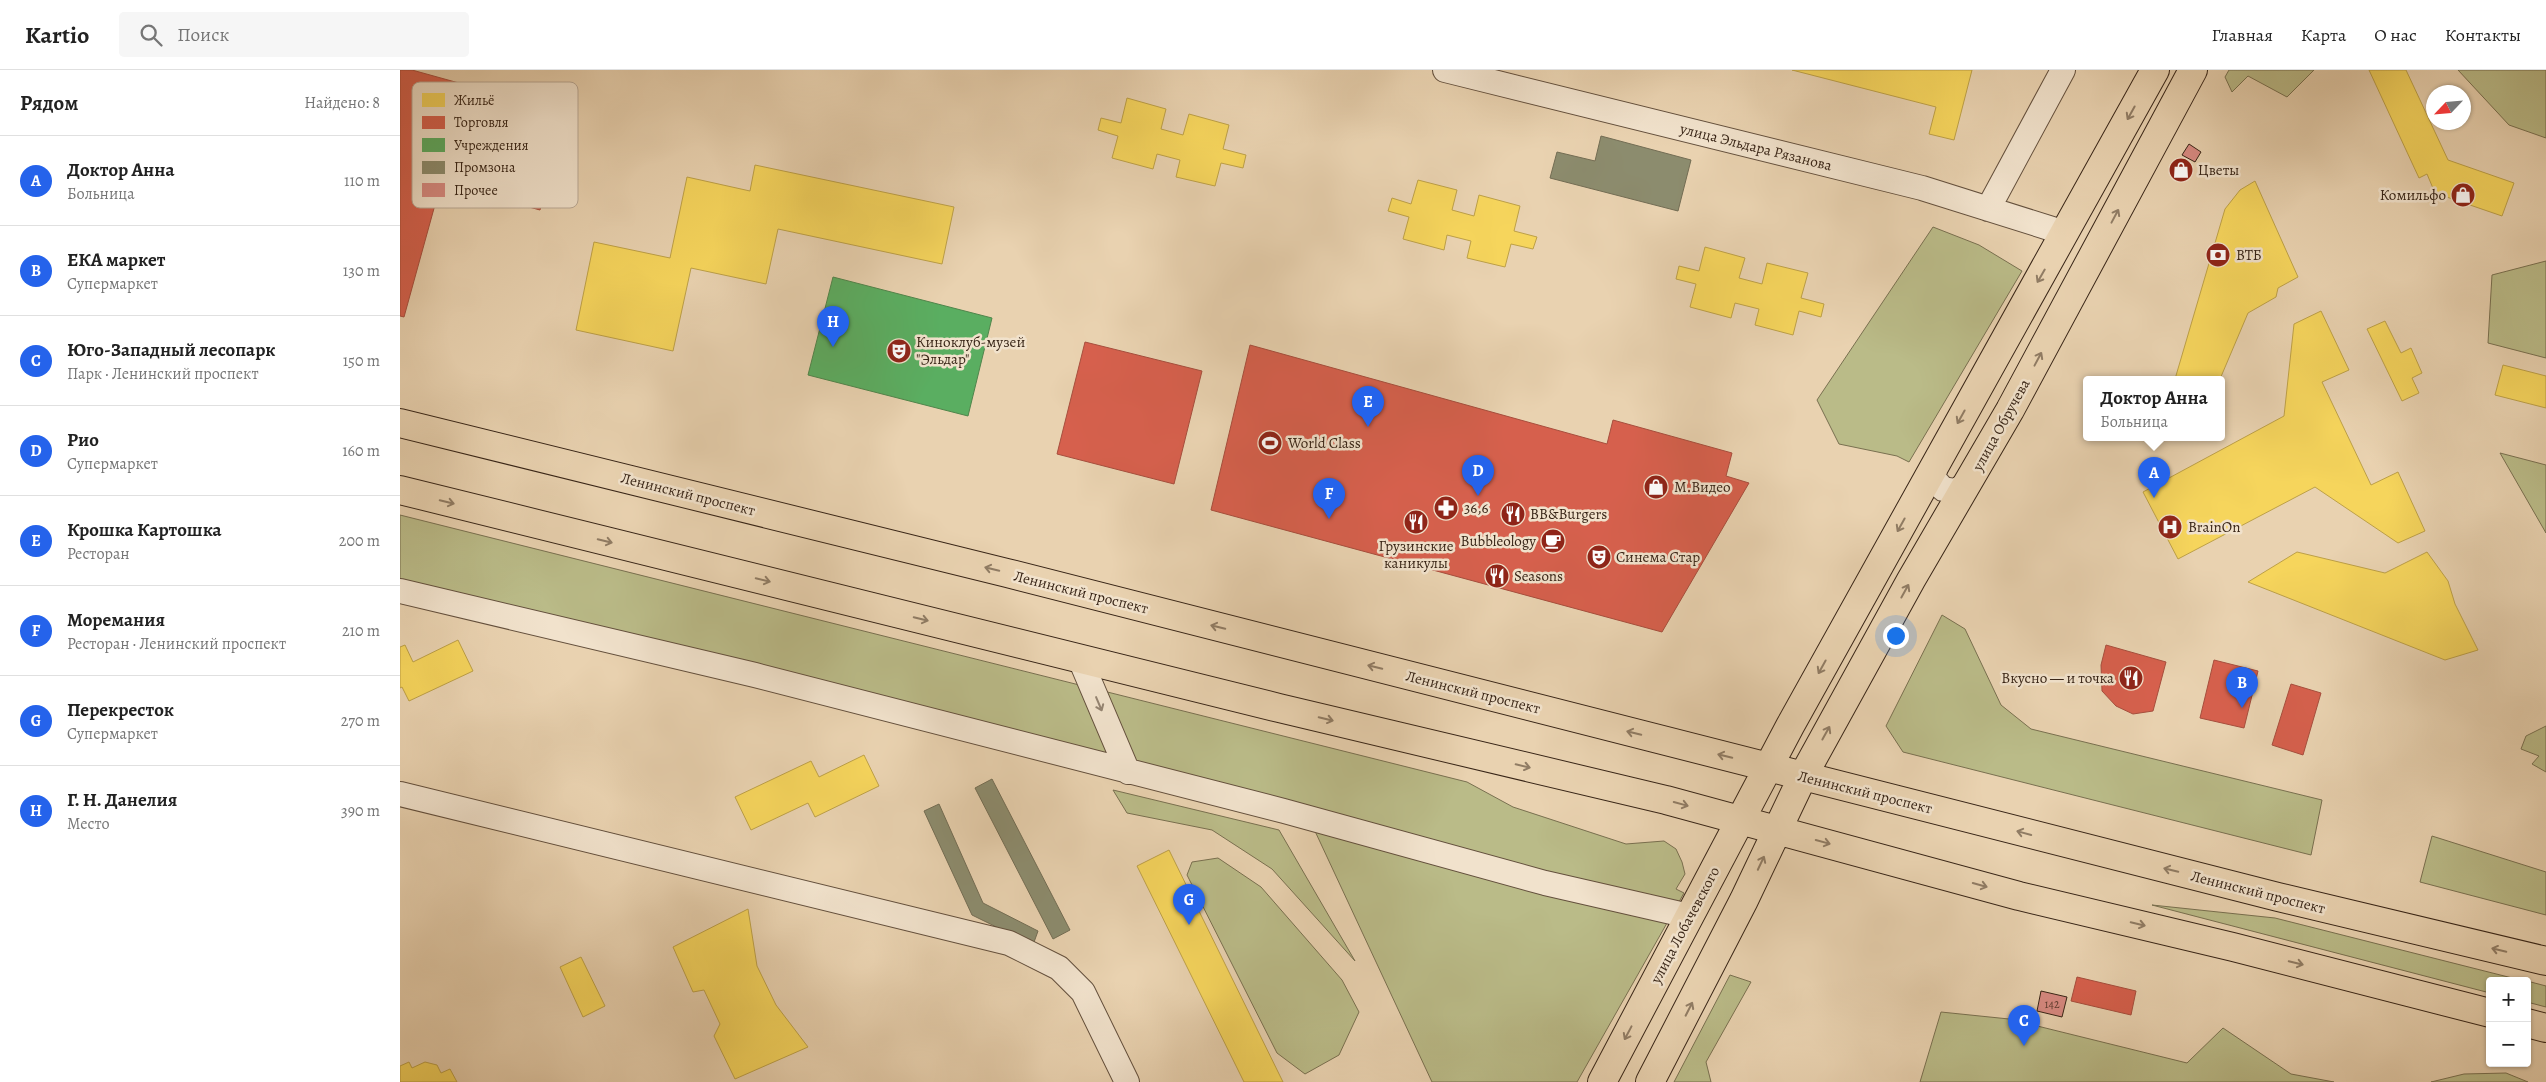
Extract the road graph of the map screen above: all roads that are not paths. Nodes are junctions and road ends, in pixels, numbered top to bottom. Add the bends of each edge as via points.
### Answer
1 (1445, 70) edge
2 (2063, 70) edge
3 (2155, 70) edge
4 (2193, 70) edge
5 (1988, 209) junction
6 (2065, 234) junction
7 (400, 422) edge
8 (1935, 463) junction
9 (1969, 482) junction
10 (400, 490) edge
11 (400, 590) edge
12 (1080, 659) junction
13 (1768, 767) junction
14 (1128, 772) junction
15 (1803, 776) junction
16 (400, 794) edge
17 (1741, 820) junction
18 (1776, 830) junction
19 (1689, 916) junction
20 (2546, 961) edge
21 (2486, 1012) edge
22 (2531, 1024) edge
23 (2546, 1028) edge
24 (1127, 1082) edge
25 (1602, 1082) edge
26 (1650, 1082) edge

1 - 5 street, улица Эльдара Рязанова via 1922,188
2 - 5 street
3 -> 6 main road
9 -> 4 main road, улица Обручева
5 - 6 street, улица Эльдара Рязанова
6 -> 8 main road
13 -> 7 main road, Ленинский проспект
8 - 9 street via 1934,479 1943,489 1956,491
8 -> 13 main road
15 -> 9 main road, улица Обручева
10 -> 12 main road
11 - 14 street via 755,675
12 -> 14 street
12 -> 17 main road
13 - 15 main road, Ленинский проспект
13 - 17 main road, улица Лобачевского
14 - 19 street via 1545,883
15 - 18 main road
20 -> 15 main road, Ленинский проспект via 2278,897
16 - 24 street via 1009,943 1059,968 1083,992
17 - 18 main road
17 - 19 main road, улица Лобачевского
18 -> 21 main road via 2019,896
26 -> 18 main road via 1744,900
19 -> 25 main road, улица Лобачевского
22 - 23 main road

